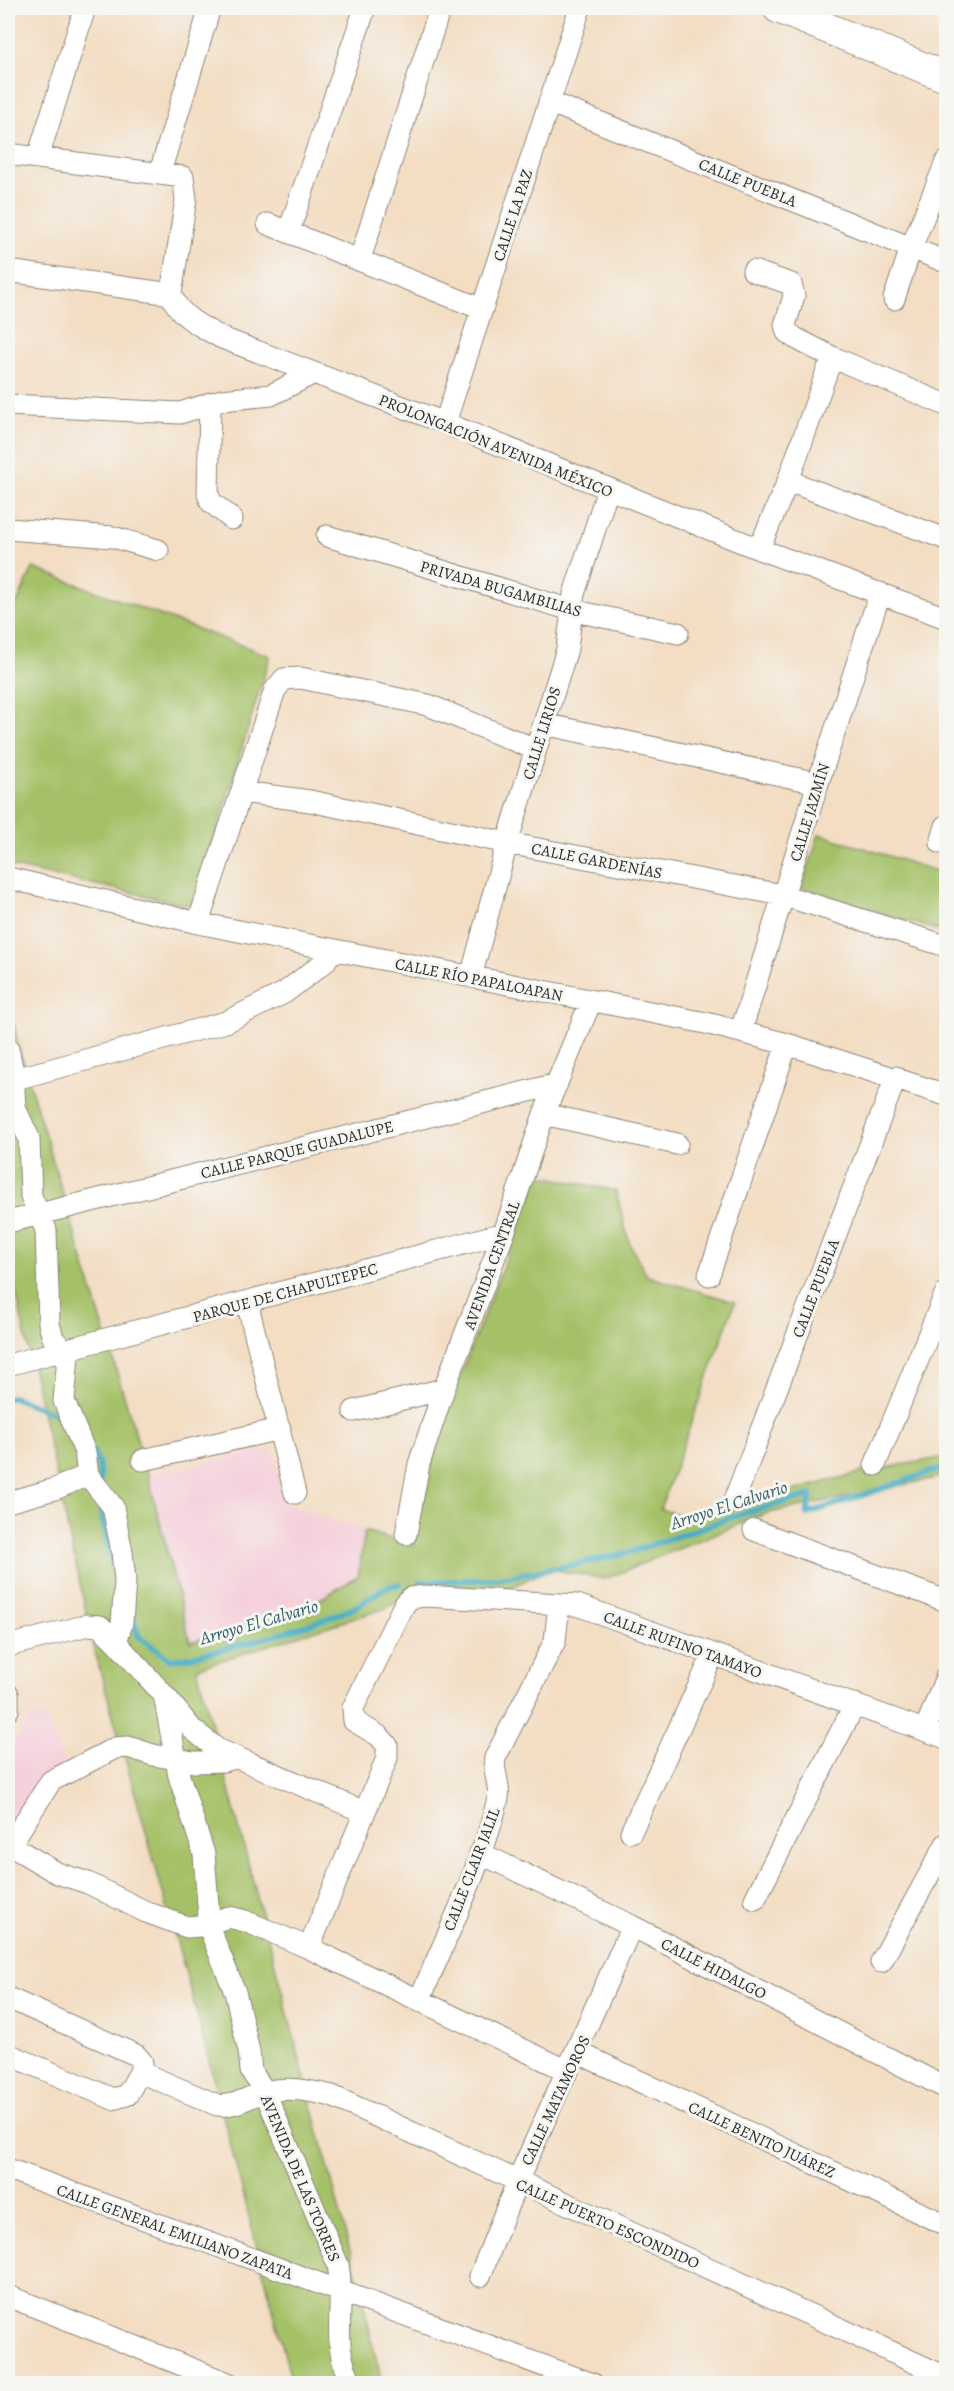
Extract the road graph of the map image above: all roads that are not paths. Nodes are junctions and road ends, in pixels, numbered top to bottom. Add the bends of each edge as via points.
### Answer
1 (85, 8) edge
2 (210, 8) edge
3 (365, 8) edge
4 (440, 8) edge
5 (580, 8) edge
6 (778, 8) edge
7 (946, 77) edge
8 (549, 102) junction
9 (8, 154) edge
10 (38, 157) junction
11 (946, 162) edge
12 (160, 172) junction
13 (267, 224) dead end
14 (289, 231) junction
15 (911, 248) junction
16 (360, 259) junction
17 (946, 262) edge
18 (8, 271) edge
19 (753, 271) dead end
20 (171, 294) junction
21 (894, 299) dead end
22 (482, 309) junction
23 (832, 357) junction
24 (314, 373) junction
25 (210, 403) junction
26 (8, 405) edge
27 (946, 405) edge
28 (445, 423) junction
29 (788, 481) junction
30 (608, 489) junction
31 (232, 519) dead end
32 (8, 529) edge
33 (327, 536) dead end
34 (946, 539) edge
35 (759, 549) junction
36 (158, 550) dead end
37 (880, 593) junction
38 (571, 610) junction
39 (946, 618) edge
40 (678, 633) dead end
41 (544, 724) junction
42 (535, 749) junction
43 (818, 783) junction
44 (242, 792) junction
45 (507, 843) junction
46 (8, 879) edge
47 (782, 895) junction
48 (198, 922) junction
49 (946, 946) edge
50 (332, 950) junction
51 (471, 977) junction
52 (591, 1001) junction
53 (741, 1031) junction
54 (787, 1044) junction
55 (9, 1067) edge
56 (896, 1077) junction
57 (556, 1083) junction
58 (946, 1095) edge
59 (544, 1114) junction
60 (677, 1144) dead end
61 (38, 1214) junction
62 (8, 1221) edge
63 (504, 1233) junction
64 (709, 1275) dead end
65 (946, 1292) edge
66 (247, 1302) junction
67 (66, 1351) junction
68 (8, 1365) edge
69 (444, 1389) junction
70 (354, 1411) dead end
71 (280, 1429) junction
72 (143, 1460) dead end
73 (875, 1466) dead end
74 (88, 1475) junction
75 (295, 1493) dead end
76 (735, 1498) dead end
77 (8, 1502) edge
78 (754, 1530) dead end
79 (406, 1534) dead end
80 (946, 1601) edge
81 (559, 1604) junction
82 (117, 1642) junction
83 (8, 1646) edge
84 (712, 1655) junction
85 (946, 1677) edge
86 (8, 1694) edge
87 (164, 1695) junction
88 (855, 1704) junction
89 (8, 1710) edge
90 (924, 1730) junction
91 (946, 1738) edge
92 (235, 1758) junction
93 (175, 1759) junction
94 (364, 1812) junction
95 (631, 1832) dead end
96 (946, 1844) edge
97 (9, 1845) edge
98 (480, 1853) junction
99 (755, 1899) dead end
100 (209, 1922) junction
101 (632, 1926) junction
102 (309, 1948) junction
103 (881, 1962) dead end
104 (8, 1998) edge
105 (419, 2001) junction
106 (8, 2054) edge
107 (573, 2062) junction
108 (140, 2072) junction
109 (946, 2088) edge
110 (265, 2092) junction
111 (8, 2169) edge
112 (517, 2182) junction
113 (946, 2225) edge
114 (480, 2276) dead end
115 (342, 2294) junction
116 (8, 2296) edge
117 (946, 2377) edge
118 (230, 2384) edge
119 (353, 2384) edge
120 (593, 2384) edge

1 - 10 street
2 - 12 street
3 - 14 street
4 - 16 street
5 - 8 street, CALLE LA PAZ
6 - 7 street
8 - 15 street, CALLE PUEBLA
8 - 22 street, CALLE LA PAZ
9 - 10 street
10 - 12 street
11 - 15 street
12 - 20 street via 183,177 186,199
13 - 14 street
14 - 16 street
15 - 17 street, CALLE PUEBLA
15 - 21 street
16 - 22 street
18 - 20 street
19 - 23 street via 791,284 794,296 785,325 787,332
20 - 24 street, PROLONGACIÓN AVENIDA MÉXICO via 176,306 192,322 222,338
22 - 28 street, CALLE LA PAZ
23 - 27 street
23 - 29 street
24 - 25 street via 271,395
24 - 28 street, PROLONGACIÓN AVENIDA MÉXICO
25 - 26 street via 180,413
25 - 31 street via 208,494 211,502
28 - 30 street, PROLONGACIÓN AVENIDA MÉXICO
29 - 34 street
29 - 35 street
30 - 35 street, PROLONGACIÓN AVENIDA MÉXICO
30 - 38 street, CALLE LIRIOS
32 - 36 street via 113,537
33 - 38 street, PRIVADA BUGAMBILIAS
35 - 37 street, PROLONGACIÓN AVENIDA MÉXICO
37 - 39 street, PROLONGACIÓN AVENIDA MÉXICO
37 - 43 street, CALLE JAZMÍN
38 - 40 street, PRIVADA BUGAMBILIAS
38 - 41 street, CALLE LIRIOS via 567,649
41 - 42 street, CALLE LIRIOS
41 - 43 street
42 - 44 street via 428,705 301,678 284,679 275,690
42 - 45 street, CALLE LIRIOS
43 - 47 street, CALLE JAZMÍN
44 - 45 street, CALLE GARDENÍAS via 310,801
44 - 48 street
45 - 47 street, CALLE GARDENÍAS
45 - 51 street, CALLE LIRIOS
46 - 48 street, CALLE RÍO PAPALOAPAN
47 - 49 street, CALLE GARDENÍAS
47 - 53 street, CALLE JAZMÍN
48 - 50 street, CALLE RÍO PAPALOAPAN
50 - 51 street, CALLE RÍO PAPALOAPAN
50 - 55 street via 325,962 284,993 226,1022
51 - 52 street, CALLE RÍO PAPALOAPAN
52 - 53 street, CALLE RÍO PAPALOAPAN
52 - 57 street, AVENIDA CENTRAL
53 - 54 street, CALLE RÍO PAPALOAPAN
54 - 56 street, CALLE RÍO PAPALOAPAN
54 - 64 street
55 - 61 street via 15,1108 29,1138 31,1196
56 - 58 street, CALLE RÍO PAPALOAPAN
56 - 76 street, CALLE PUEBLA
57 - 59 street, AVENIDA CENTRAL
57 - 61 street, CALLE PARQUE GUADALUPE
59 - 60 street
59 - 63 street, AVENIDA CENTRAL
61 - 62 street, CALLE PARQUE GUADALUPE
61 - 67 street via 48,1245 49,1324 53,1338
63 - 66 street, PARQUE DE CHAPULTEPEC
63 - 69 street, AVENIDA CENTRAL
65 - 73 street
66 - 67 street, PARQUE DE CHAPULTEPEC
66 - 71 street
67 - 68 street, PARQUE DE CHAPULTEPEC
67 - 74 street via 69,1363 64,1401 85,1452
69 - 70 street
69 - 79 street, AVENIDA CENTRAL via 419,1464
71 - 72 street
71 - 75 street
74 - 77 street
74 - 82 street via 113,1507 122,1552 122,1623
78 - 80 street
81 - 84 street, CALLE RUFINO TAMAYO via 577,1605
81 - 94 street, CALLE RUFINO TAMAYO via 410,1598 352,1713 354,1721 387,1745 387,1758
81 - 98 street, CALLE CLAIR JALIL via 555,1641 495,1758 493,1772 498,1795
82 - 83 street via 100,1626 88,1625
82 - 87 street
84 - 88 street, CALLE RUFINO TAMAYO
84 - 95 street
85 - 90 street
86 - 89 street
87 - 92 street via 203,1740
87 - 93 street, AVENIDA DE LAS TORRES
88 - 90 street, CALLE RUFINO TAMAYO
88 - 99 street
90 - 91 street, CALLE RUFINO TAMAYO
92 - 93 street
92 - 94 street
93 - 97 street via 122,1747 62,1773 46,1787
93 - 100 street, AVENIDA DE LAS TORRES via 204,1854
94 - 102 street
96 - 103 street
97 - 100 street, CALLE BENITO JUÁREZ via 57,1873 88,1883 146,1912 187,1927
98 - 101 street, CALLE HIDALGO
98 - 105 street, CALLE CLAIR JALIL
100 - 102 street, CALLE BENITO JUÁREZ via 229,1917 240,1919
100 - 110 street, AVENIDA DE LAS TORRES via 213,1943 235,1992 249,2066
101 - 107 street, CALLE MATAMOROS
101 - 109 street, CALLE HIDALGO
102 - 105 street, CALLE BENITO JUÁREZ
104 - 108 street via 136,2055 142,2062
105 - 107 street, CALLE BENITO JUÁREZ
106 - 108 street via 113,2099 127,2095
107 - 112 street, CALLE MATAMOROS
107 - 113 street, CALLE BENITO JUÁREZ
108 - 110 street, CALLE PUERTO ESCONDIDO via 223,2106
110 - 112 street, CALLE PUERTO ESCONDIDO via 307,2091 332,2096
110 - 115 street, AVENIDA DE LAS TORRES via 338,2265
111 - 115 street, CALLE GENERAL EMILIANO ZAPATA
112 - 114 street, CALLE MATAMOROS
112 - 117 street, CALLE PUERTO ESCONDIDO
115 - 119 street, AVENIDA DE LAS TORRES via 340,2348
115 - 120 street, CALLE GENERAL EMILIANO ZAPATA
116 - 118 street

